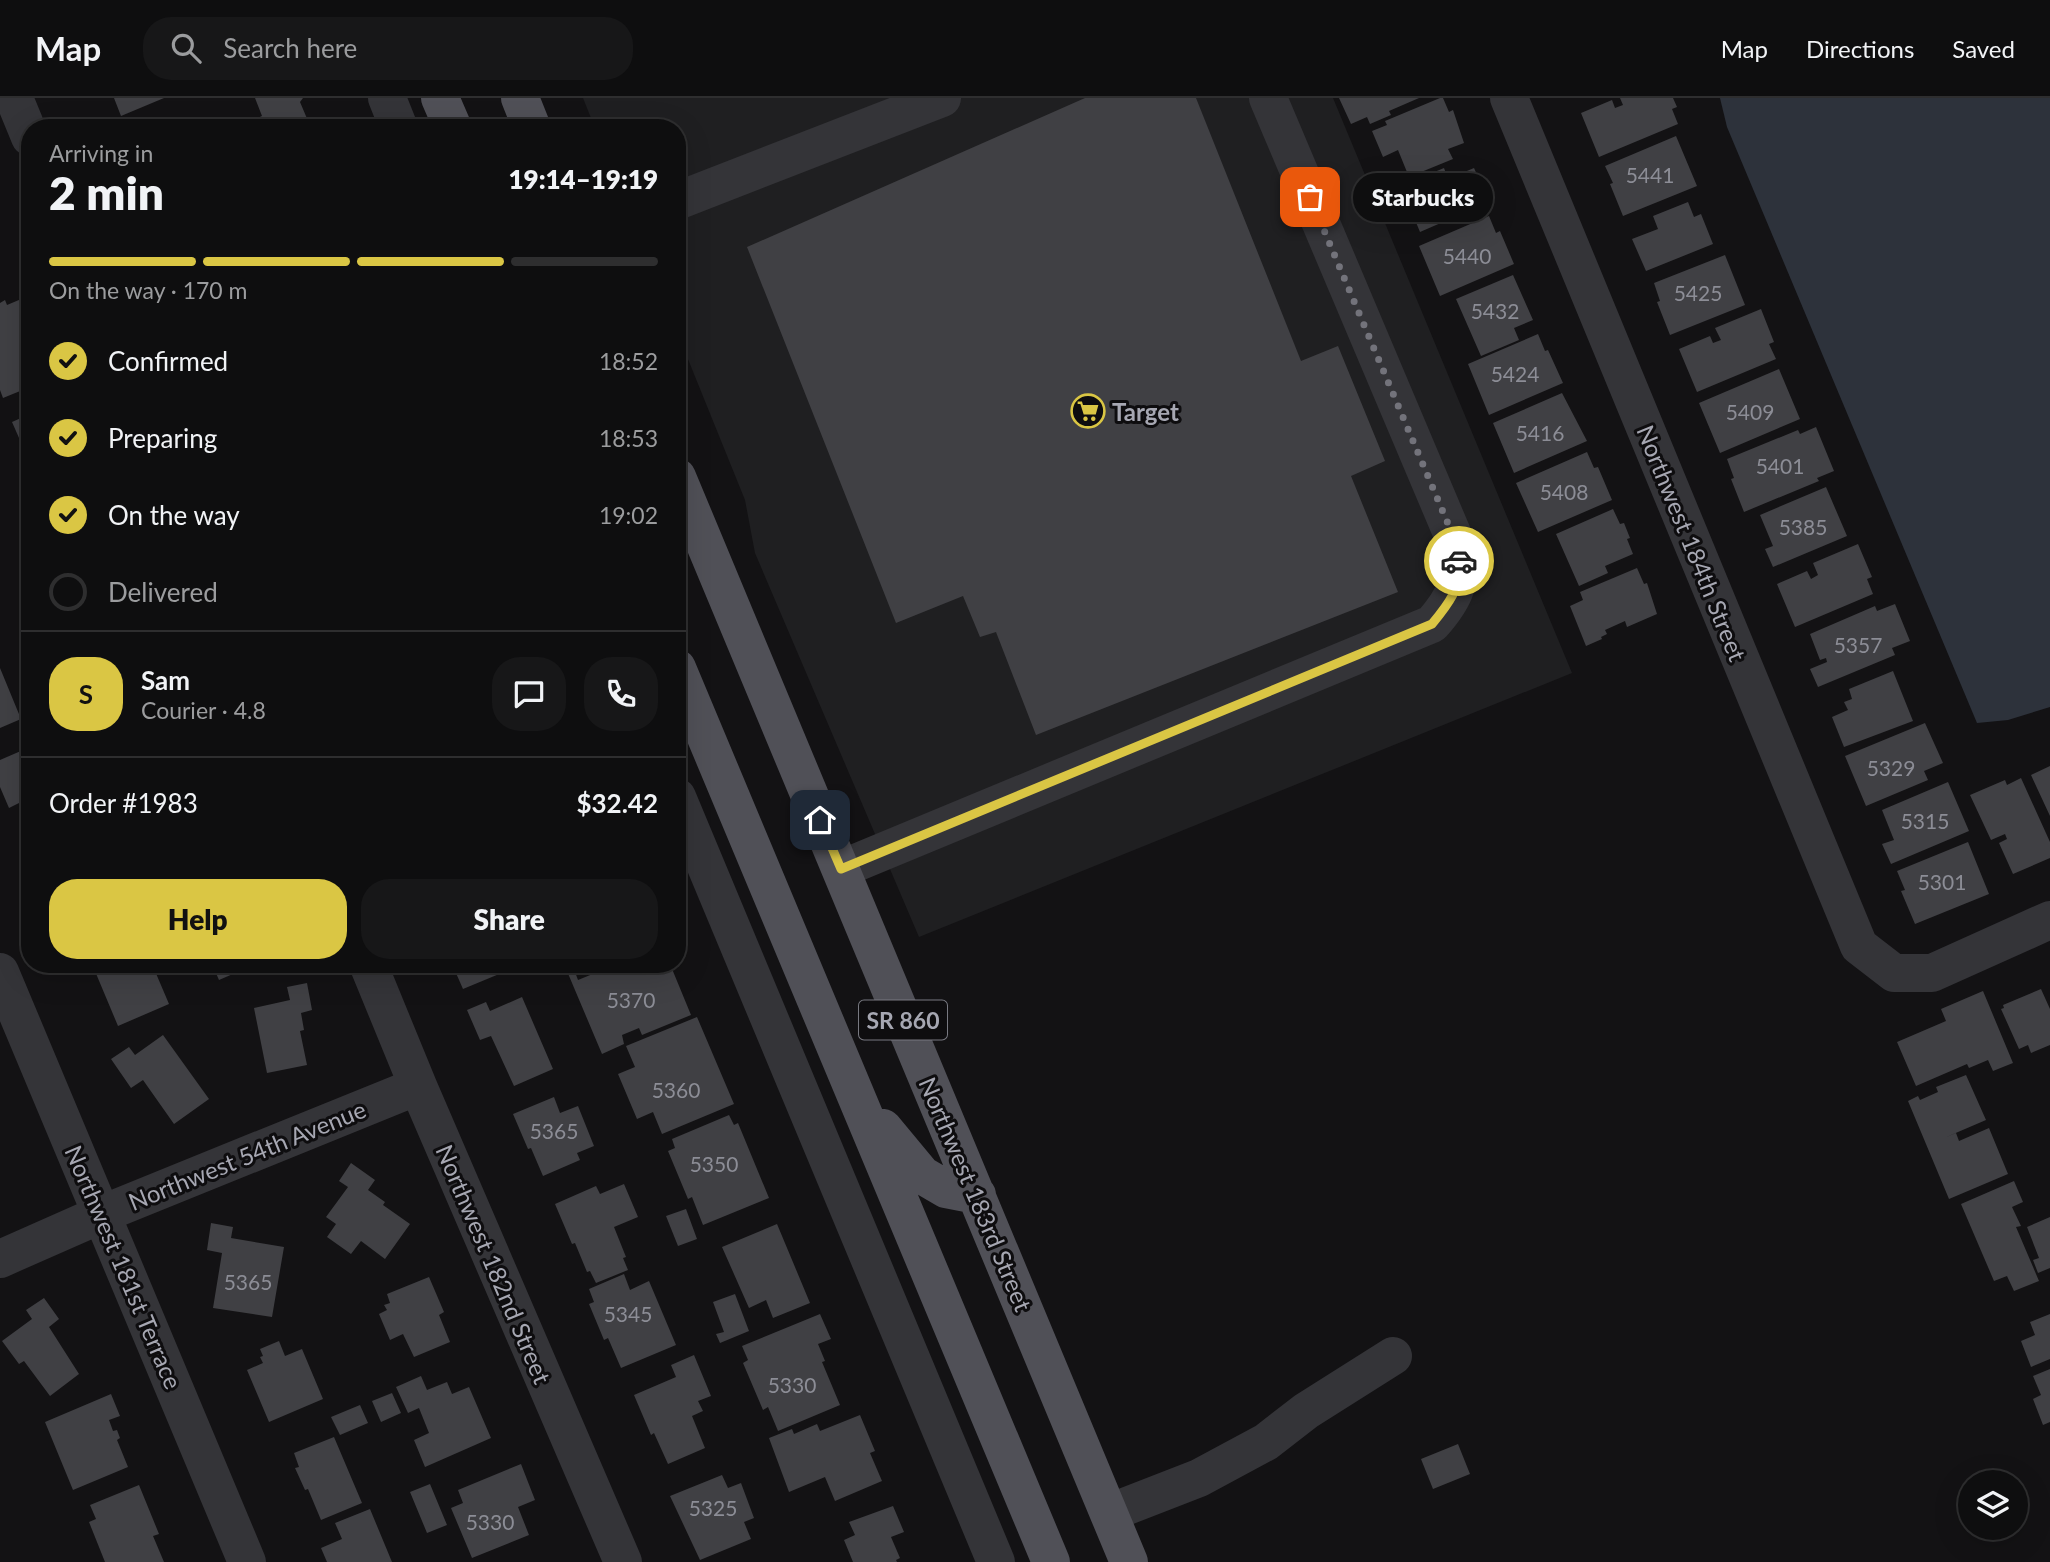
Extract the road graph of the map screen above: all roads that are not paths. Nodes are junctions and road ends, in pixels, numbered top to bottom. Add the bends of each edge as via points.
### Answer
1 (14, 98) edge
2 (387, 98) edge
3 (440, 98) edge
4 (520, 98) edge
5 (942, 98) edge
6 (1268, 98) edge
7 (1509, 98) edge
8 (862, 112) edge
9 (23, 119) edge
10 (395, 119) edge
11 (449, 119) edge
12 (528, 119) edge
13 (686, 197) edge
14 (686, 499) edge
15 (686, 689) edge
16 (686, 819) edge
17 (841, 869) junction
18 (2050, 920) edge
19 (0, 972) edge
20 (372, 973) edge
21 (418, 1086) junction
22 (857, 1097) junction
23 (976, 1195) junction
24 (102, 1214) junction
25 (0, 1259) edge
26 (1393, 1356) dead end
27 (1109, 1513) junction
28 (247, 1562) edge
29 (623, 1562) edge
30 (996, 1562) edge
31 (1051, 1562) edge
32 (1129, 1562) edge

1 - 9 street
2 - 10 street
3 - 11 main road
4 - 12 main road
5 - 8 street
6 - 17 street via 1457,545 1457,588 1446,608 1432,624
7 - 18 street, Northwest 184th Street via 1858,946 1894,973 1933,973
8 - 13 street
14 - 17 main road, Northwest 183rd Street / SR 860
15 - 22 main road, SR 860
16 - 30 street
17 - 23 main road, Northwest 183rd Street / SR 860
19 - 24 street, Northwest 181st Terrace
20 - 21 street, Northwest 182nd Street
21 - 24 street, Northwest 54th Avenue
21 - 29 street, Northwest 182nd Street
22 - 23 main road via 922,1175 946,1189
22 - 31 main road, SR 860
23 - 27 main road, Northwest 183rd Street / SR 860
24 - 25 street, Northwest 54th Avenue
24 - 28 street, Northwest 181st Terrace
26 - 27 street via 1266,1442 1210,1472
27 - 32 main road, Northwest 183rd Street / SR 860

